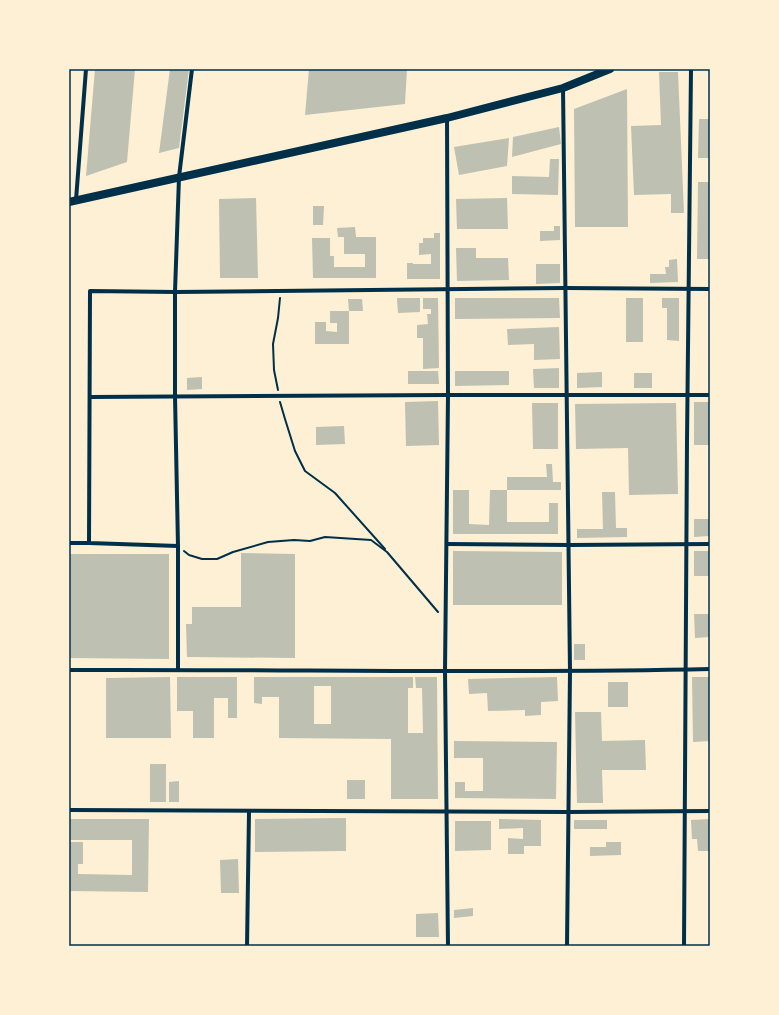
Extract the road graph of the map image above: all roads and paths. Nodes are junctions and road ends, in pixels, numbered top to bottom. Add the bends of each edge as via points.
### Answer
1 (86, 69) edge
2 (192, 69) edge
3 (610, 69) edge
4 (691, 69) edge
5 (564, 88) junction
6 (447, 118) junction
7 (178, 177) junction
8 (72, 201) edge
9 (565, 288) junction
10 (688, 289) junction
11 (710, 289) edge
12 (447, 290) junction
13 (281, 291) junction
14 (175, 292) junction
15 (448, 395) junction
16 (687, 395) junction
17 (710, 395) edge
18 (175, 396) junction
19 (279, 396) junction
20 (567, 396) junction
21 (90, 397) junction
22 (69, 543) edge
23 (89, 543) junction
24 (447, 544) junction
25 (569, 544) junction
26 (710, 544) edge
27 (686, 545) junction
28 (178, 546) junction
29 (387, 552) junction
30 (446, 630) junction
31 (710, 669) edge
32 (69, 670) edge
33 (178, 670) junction
34 (685, 670) junction
35 (445, 671) junction
36 (570, 671) junction
37 (69, 810) edge
38 (684, 811) junction
39 (710, 811) edge
40 (250, 812) junction
41 (447, 812) junction
42 (569, 812) junction
43 (247, 946) edge
44 (448, 946) edge
45 (567, 946) edge
46 (684, 946) edge

1 - 8 street
2 - 7 street
3 - 5 main road
4 - 10 street
5 - 6 main road
5 - 9 street
6 - 7 main road
6 - 12 street
7 - 8 main road
7 - 14 street
9 - 10 street
9 - 12 street
9 - 20 street
10 - 11 street
10 - 16 street
12 - 13 street
12 - 15 street
13 - 14 street
13 - 19 path via 273,344
14 - 18 street
14 - 21 street via 90,291
15 - 19 street
15 - 20 street
15 - 24 street
16 - 17 street
16 - 20 street
16 - 27 street
18 - 19 street
18 - 21 street
18 - 28 street
19 - 29 path via 295,451 305,471 335,493
20 - 25 street
21 - 23 street
22 - 23 street
23 - 28 street
24 - 25 street
24 - 30 street
25 - 27 street
25 - 36 street
26 - 27 street
27 - 34 street
28 - 29 path via 189,555 202,559 217,559 268,542 310,541 325,537 371,540
28 - 33 street
29 - 30 path via 438,611
30 - 35 street
31 - 34 street
32 - 33 street
33 - 35 street
34 - 36 street
34 - 38 street
35 - 36 street
35 - 41 street
36 - 42 street
37 - 40 street
38 - 39 street
38 - 42 street
38 - 46 street
40 - 41 street
40 - 43 street
41 - 42 street
41 - 44 street
42 - 45 street

